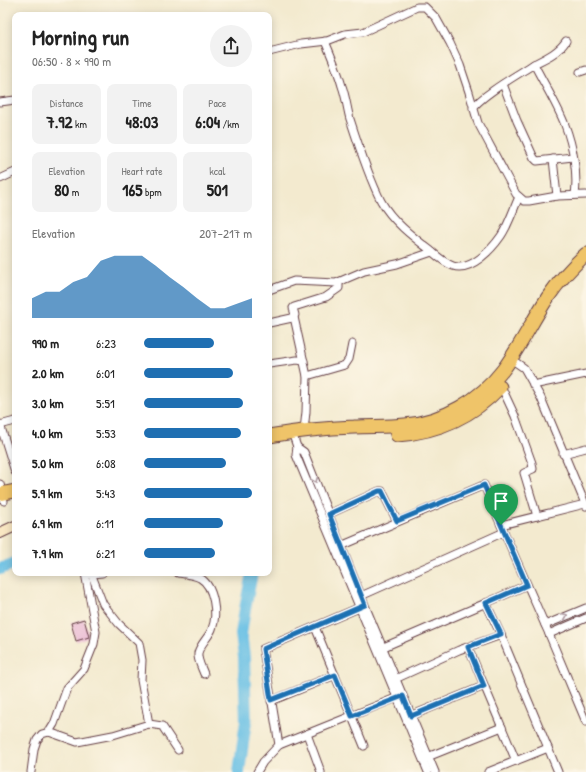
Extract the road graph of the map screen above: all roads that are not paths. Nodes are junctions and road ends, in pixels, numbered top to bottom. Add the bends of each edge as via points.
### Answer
1 (325, 41) junction
2 (566, 41) dead end
3 (272, 51) edge
4 (534, 64) junction
5 (503, 84) junction
6 (12, 100) edge
7 (0, 102) edge
8 (473, 108) junction
9 (573, 157) junction
10 (553, 159) junction
11 (12, 173) edge
12 (0, 179) edge
13 (575, 195) junction
14 (557, 196) junction
15 (586, 196) edge
16 (519, 197) junction
17 (432, 252) junction
18 (586, 254) edge
19 (586, 265) edge
20 (339, 282) junction
21 (272, 289) edge
22 (294, 317) junction
23 (272, 322) edge
24 (352, 344) dead end
25 (304, 360) junction
26 (514, 361) junction
27 (272, 364) edge
28 (586, 374) edge
29 (307, 376) junction
30 (533, 385) junction
31 (501, 386) junction
32 (12, 422) edge
33 (0, 425) edge
34 (272, 436) edge
35 (297, 437) junction
36 (272, 444) edge
37 (586, 448) edge
38 (563, 454) junction
39 (12, 463) edge
40 (585, 505) edge
41 (329, 514) junction
42 (537, 516) junction
43 (397, 521) junction
44 (12, 527) edge
45 (502, 528) junction
46 (0, 533) edge
47 (341, 546) junction
48 (90, 576) edge
49 (91, 576) edge
50 (194, 576) edge
51 (527, 585) junction
52 (361, 596) junction
53 (486, 603) junction
54 (363, 606) junction
55 (586, 608) edge
56 (586, 618) edge
57 (545, 625) junction
58 (315, 627) junction
59 (501, 634) junction
60 (549, 634) junction
61 (468, 647) junction
62 (381, 649) junction
63 (204, 674) dead end
64 (335, 675) junction
65 (394, 680) junction
66 (484, 686) junction
67 (400, 697) junction
68 (271, 700) junction
69 (352, 716) junction
70 (409, 717) junction
71 (586, 722) edge
72 (148, 724) junction
73 (502, 727) junction
74 (49, 732) junction
75 (307, 734) junction
76 (279, 745) junction
77 (364, 746) dead end
78 (548, 748) junction
79 (178, 750) dead end
80 (426, 758) junction
81 (516, 761) junction
82 (31, 772) edge
83 (257, 772) edge
84 (321, 772) edge
85 (428, 772) edge
86 (435, 772) edge
87 (488, 772) edge
88 (558, 772) edge

1 - 3 street
1 - 8 street via 345,34 363,32 417,7 425,7 436,18 450,43 460,65
1 - 17 street via 342,84 365,164 381,201 404,228
2 - 4 street via 559,49
4 - 5 street
4 - 9 street via 565,125
5 - 8 street via 476,103
5 - 10 street via 534,158 537,161
6 - 7 street
8 - 16 street via 478,123
9 - 10 street
9 - 13 street
10 - 14 street
11 - 12 street
13 - 14 street
13 - 15 street
14 - 16 street via 529,201
16 - 17 street via 500,236 488,251 470,265 453,266
17 - 20 street via 397,264 364,271
18 - 26 highway via 557,284
19 - 26 highway via 566,287
20 - 21 street via 294,281
20 - 22 street via 339,288 326,297 294,307
22 - 23 street
22 - 25 street
24 - 29 street via 345,365
25 - 27 street
25 - 29 street
26 - 30 street via 524,368
26 - 31 highway
26 - 35 highway via 475,398 436,418 407,425 356,427
28 - 30 street
29 - 35 street via 306,412
30 - 38 street via 541,398
31 - 35 highway via 474,410 427,431
31 - 42 street via 532,463 533,469 524,473
32 - 33 street
33 - 39 street
34 - 35 highway
35 - 36 highway
35 -> 41 street
35 - 54 street via 296,455
37 - 38 street
38 - 40 street
40 - 42 street
41 - 43 street via 382,491
41 - 47 street
42 - 45 street
43 - 45 street via 484,485
43 - 47 street
44 - 46 street
45 - 51 street
45 - 52 street
47 - 52 street
48 - 74 street via 96,632 94,644 84,669 67,688
49 - 72 street via 103,604 139,643 142,660 141,680
50 - 63 street via 208,585 214,601 215,617 212,630 198,654
51 - 53 street
51 - 57 street
52 - 54 street
53 - 59 street
53 - 62 street
54 - 58 street
54 - 62 street
57 -> 55 street
56 - 60 street
57 - 60 street
58 - 64 street
58 - 68 street via 263,649
59 - 61 street
59 - 78 street
60 - 71 street
61 - 65 street
61 - 66 street
62 - 65 street
64 - 68 street
64 - 69 street
65 - 67 street
66 - 70 street
66 - 73 street
67 - 69 street
67 - 70 street
68 - 76 street
69 - 75 street
69 - 77 street
70 - 80 street
72 - 74 street via 113,735 77,742
72 - 79 street via 162,726
73 - 80 street
73 - 81 street
74 - 82 street via 42,734 37,740
75 - 76 street
75 - 84 street
76 - 83 street
78 - 81 street
78 - 88 street
80 - 85 street
80 - 86 street
81 - 87 street

